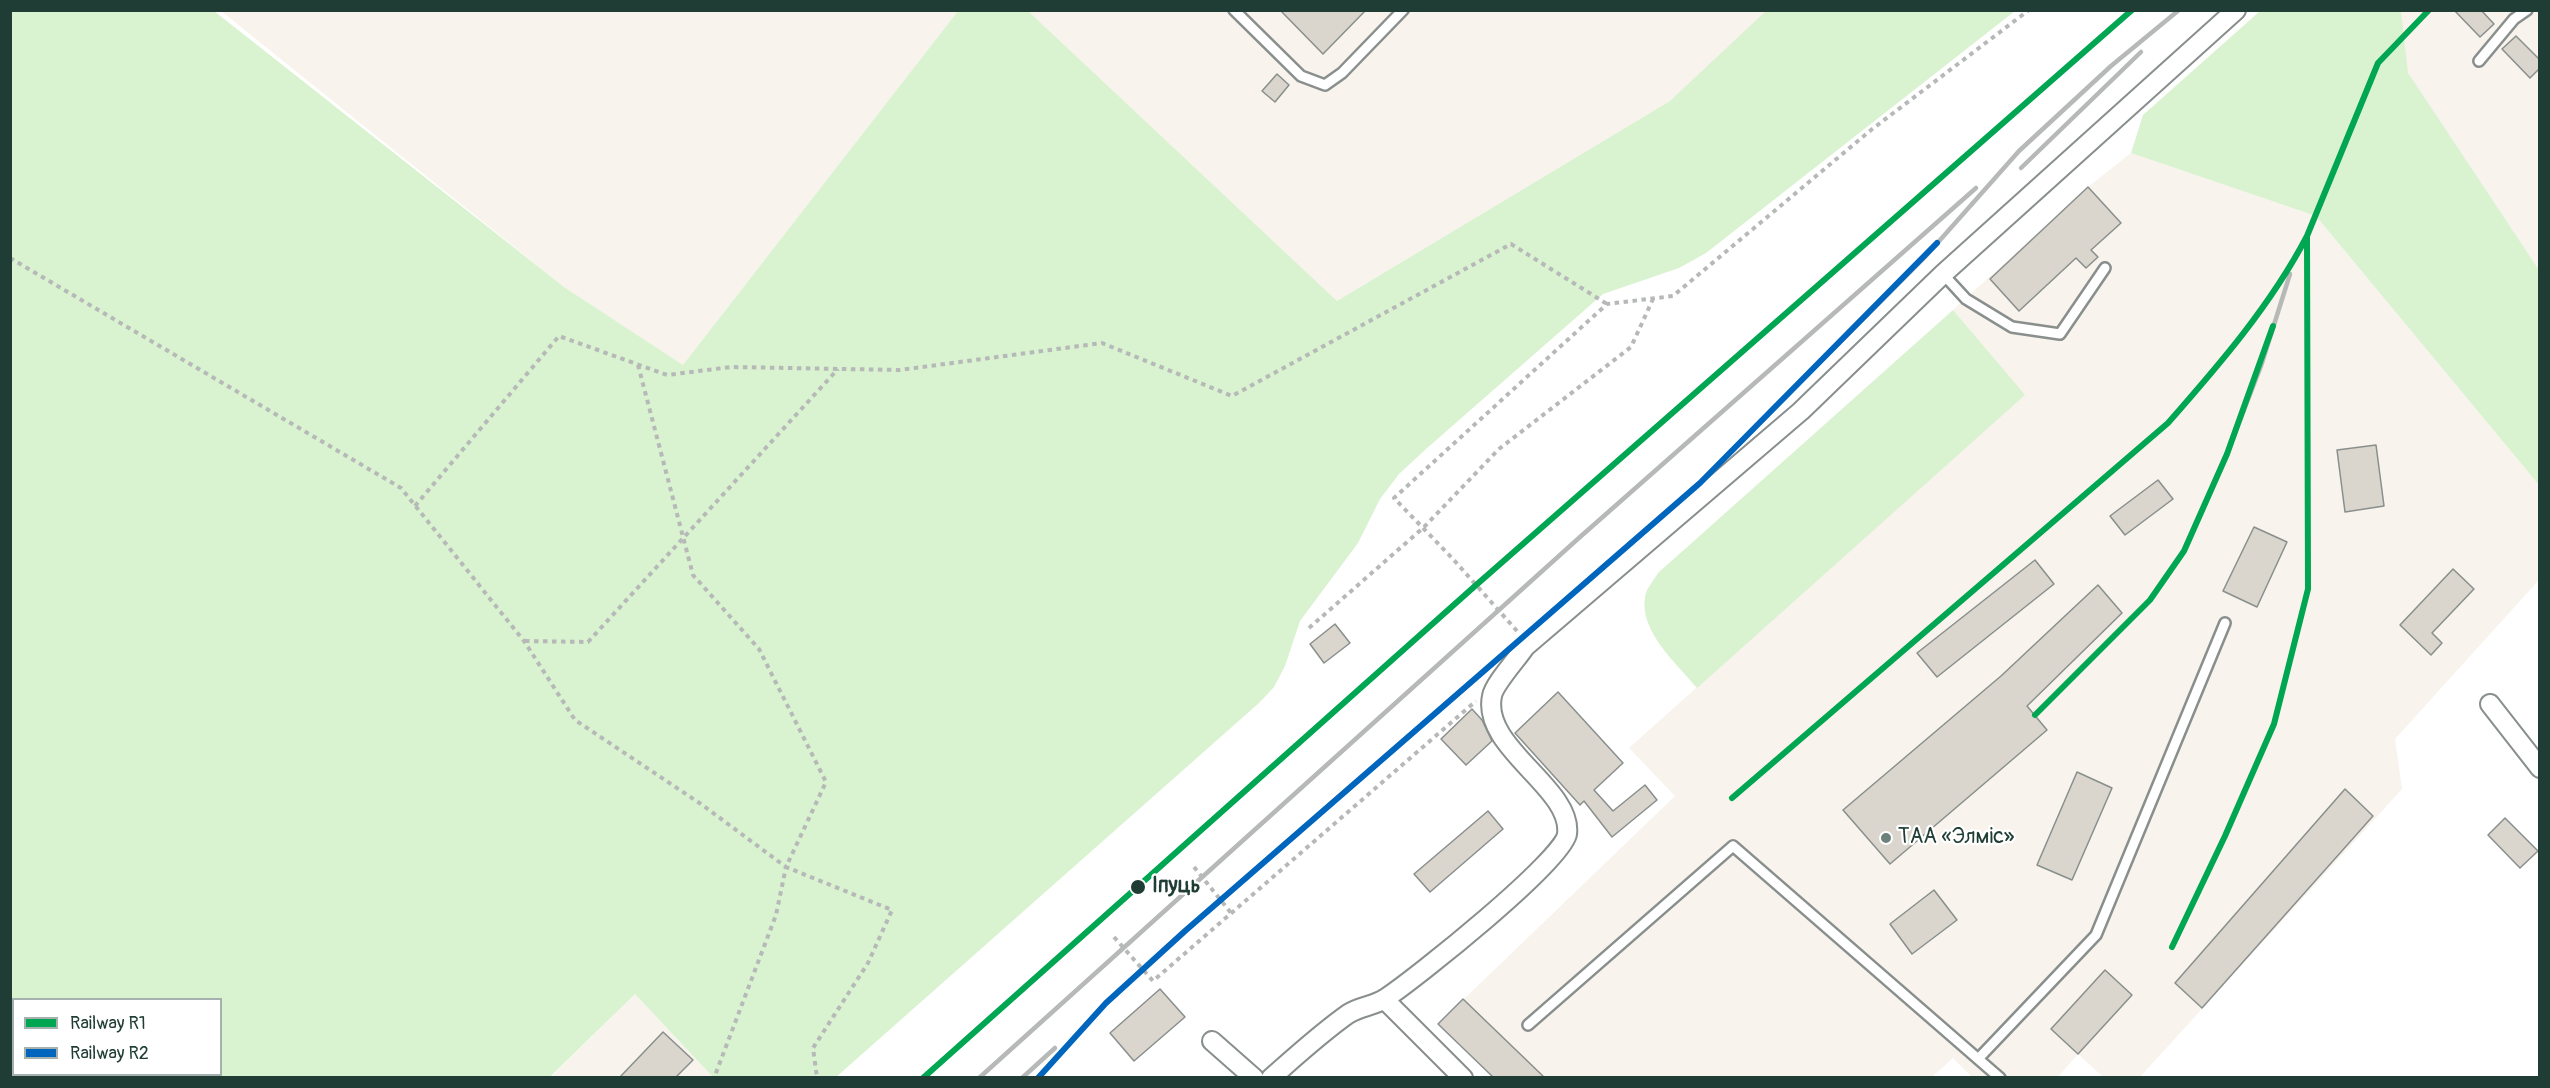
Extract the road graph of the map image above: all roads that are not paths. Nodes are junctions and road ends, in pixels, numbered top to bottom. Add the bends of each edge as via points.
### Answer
1 (1234, 10) edge
2 (1403, 10) edge
3 (2236, 10) edge
4 (2527, 10) edge
5 (2479, 61) dead end
6 (2105, 268) dead end
7 (1943, 274) junction
8 (2225, 623) dead end
9 (2490, 704) dead end
10 (2540, 768) edge
11 (1384, 1000) junction
12 (1528, 1025) dead end
13 (1212, 1041) dead end
14 (1978, 1059) junction
15 (1254, 1077) edge
16 (1271, 1077) edge
17 (1463, 1077) edge
18 (2000, 1077) edge

1 - 2 lane via 1301,76 1325,85 1342,73
3 - 7 street
4 - 5 lane via 2514,19
6 - 7 lane via 2060,334 2012,327 1966,299
7 - 11 street via 1801,411 1526,647 1492,693 1490,712 1497,729 1566,814 1568,836 1532,881
8 - 14 lane via 2096,935
9 - 10 street
11 - 16 street via 1351,1012
11 - 17 street
12 - 14 lane via 1733,846
13 - 15 street
14 - 18 lane

